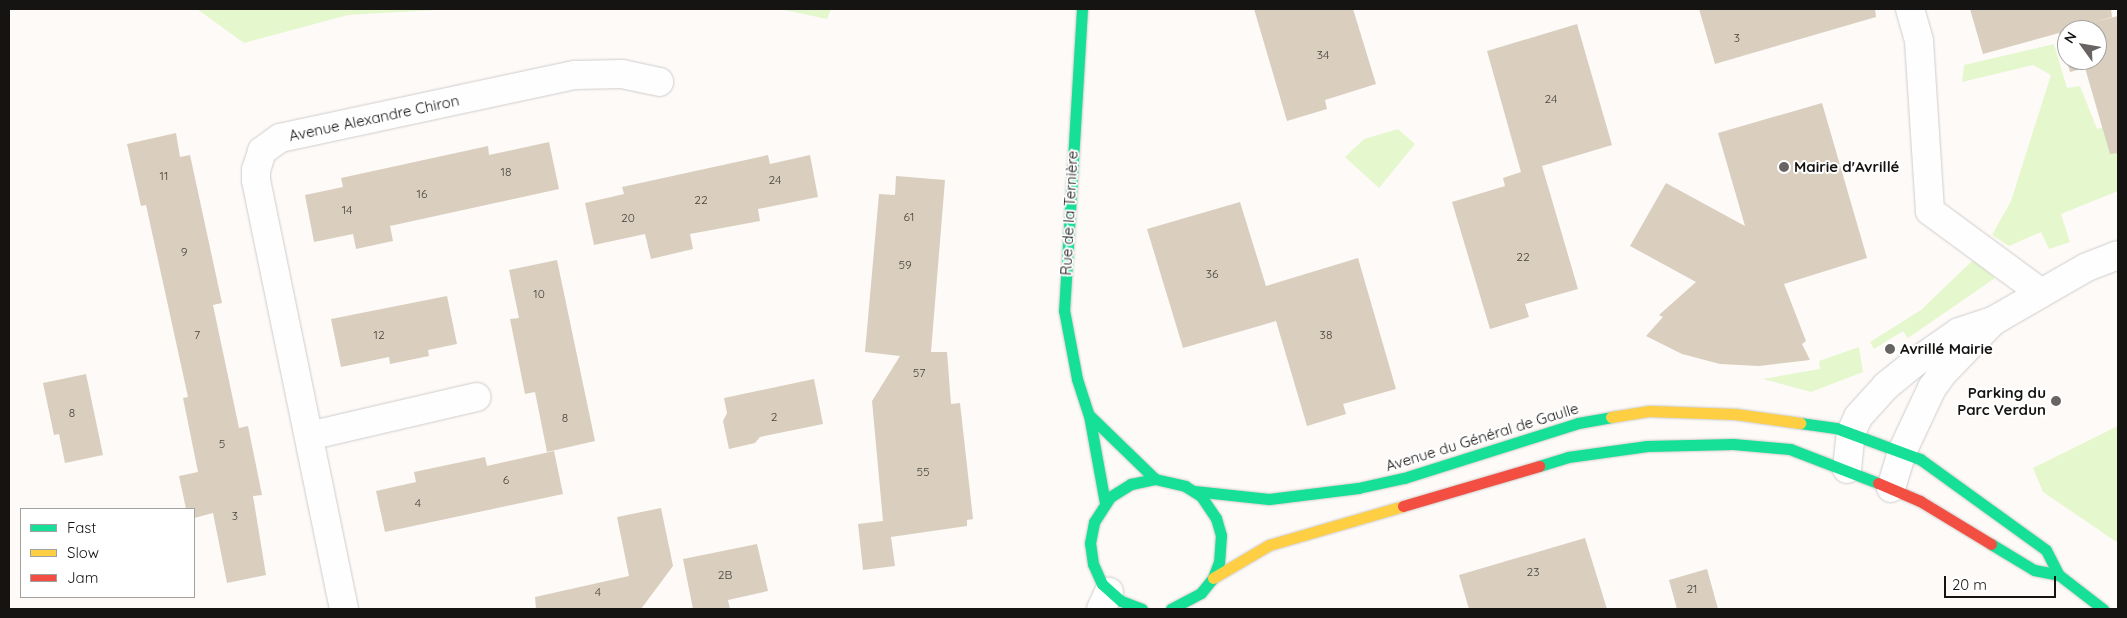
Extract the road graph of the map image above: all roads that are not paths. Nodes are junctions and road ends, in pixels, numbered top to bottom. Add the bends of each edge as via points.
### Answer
1 (1082, 9) edge
2 (1910, 9) edge
3 (659, 82) dead end
4 (2118, 255) edge
5 (2040, 292) junction
6 (1993, 321) junction
7 (477, 397) dead end
8 (1090, 415) junction
9 (1851, 433) junction
10 (309, 436) junction
11 (1902, 452) junction
12 (1847, 469) junction
13 (1155, 479) junction
14 (1892, 488) junction
15 (1194, 491) junction
16 (1105, 504) junction
17 (2059, 575) junction
18 (1213, 578) junction
19 (1105, 600) edge
20 (344, 609) edge
21 (1142, 609) edge
22 (1171, 609) edge
23 (2103, 609) edge

1 - 8 street, Rue de la Ternière via 1064,310 1077,379
2 - 5 street via 1919,40 1930,211
3 - 10 street, Avenue Alexandre Chiron via 622,74 575,74 280,138 262,151 256,180
4 - 5 street
5 - 6 street
6 - 9 street via 1959,332 1913,364 1880,392 1858,417
6 - 11 street via 1942,374
7 - 10 street
8 - 13 street, Rue de la Ternière
8 - 16 street, Rue de la Ternière
9 - 11 street, Avenue du Général de Gaulle
9 - 12 street
9 - 15 street, Avenue du Général de Gaulle via 1735,414 1650,411 1578,423 1404,478 1358,488 1269,499
10 - 20 street, Avenue Alexandre Chiron
11 - 14 street
11 - 17 street, Avenue du Général de Gaulle via 1941,472 2046,550
12 - 14 street, Avenue du Général de Gaulle
12 - 18 street, Avenue du Général de Gaulle via 1790,449 1733,444 1647,446 1568,457 1269,545
13 - 15 street via 1176,482
13 - 16 street via 1131,484
14 - 17 street, Avenue du Général de Gaulle via 1920,501 2034,570
15 - 18 street via 1212,510 1221,535 1220,562
16 - 19 street via 1094,522 1090,543
17 - 23 street, Avenue du Général de Gaulle
18 - 22 street via 1202,593
19 - 21 street via 1121,601

